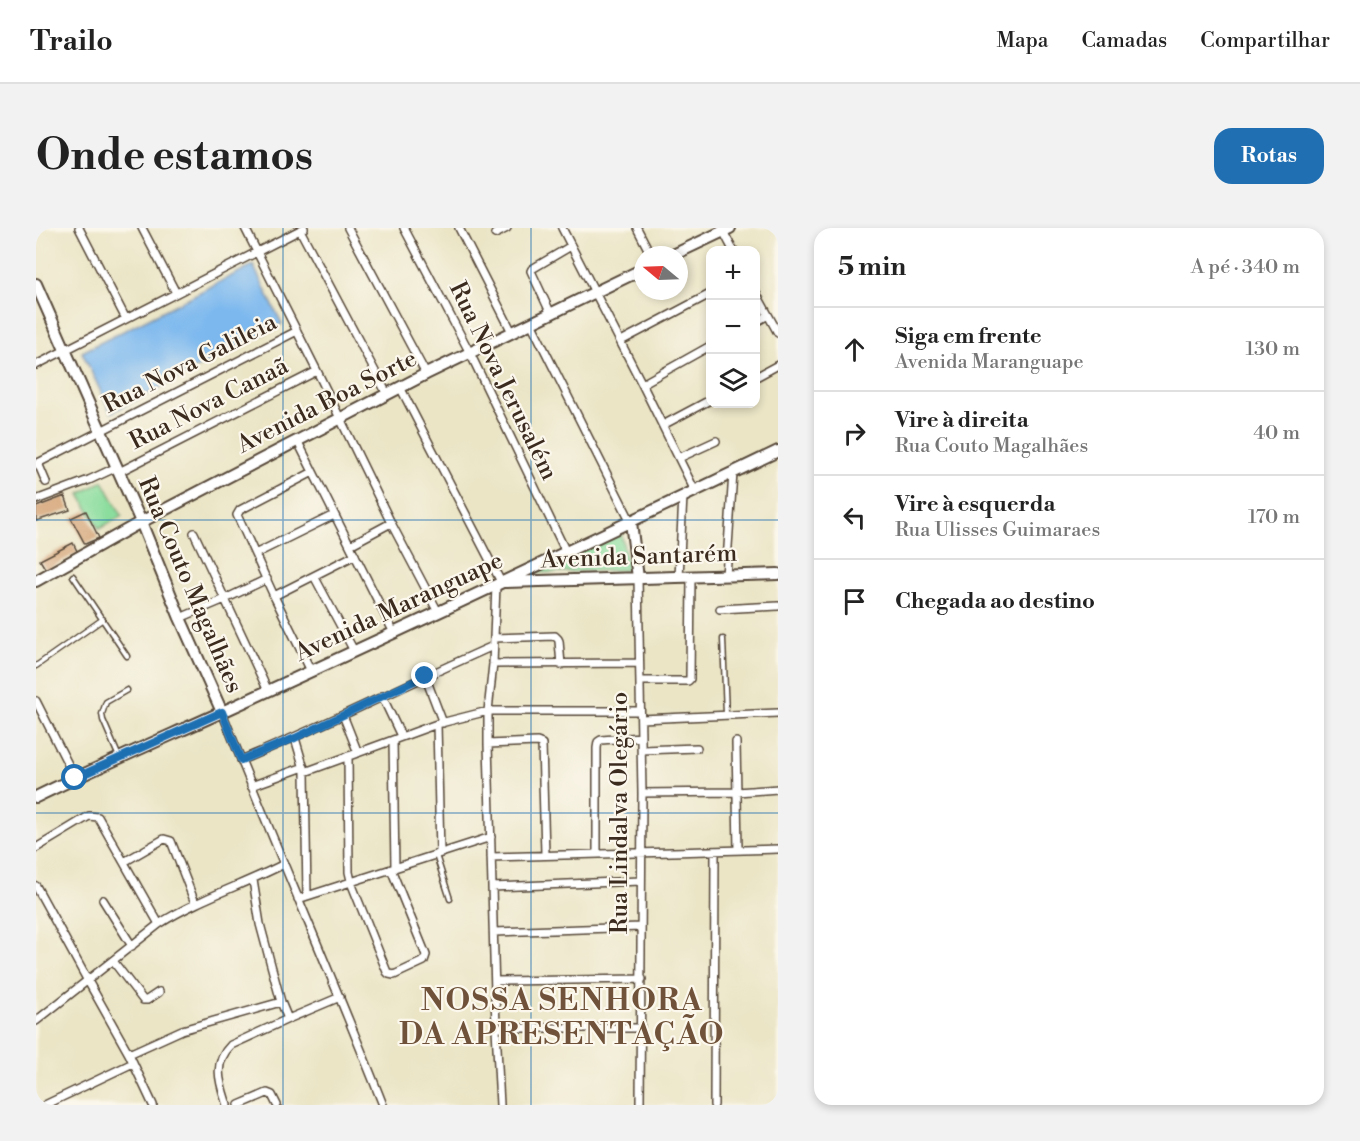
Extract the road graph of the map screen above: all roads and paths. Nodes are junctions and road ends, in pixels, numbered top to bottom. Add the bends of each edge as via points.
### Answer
1 (79, 228) edge
2 (142, 228) edge
3 (245, 228) edge
4 (348, 228) edge
5 (404, 228) edge
6 (459, 228) edge
7 (507, 228) edge
8 (562, 228) edge
9 (637, 228) edge
10 (302, 229) edge
11 (725, 229) edge
12 (495, 234) dead end
13 (571, 246) junction
14 (646, 246) edge
15 (731, 246) edge
16 (688, 248) edge
17 (257, 251) junction
18 (634, 273) edge
19 (37, 291) edge
20 (594, 292) junction
21 (176, 293) junction
22 (706, 297) edge
23 (760, 300) edge
24 (551, 314) junction
25 (768, 315) junction
26 (126, 319) junction
27 (760, 320) edge
28 (531, 323) junction
29 (297, 331) junction
30 (512, 332) junction
31 (778, 333) edge
32 (621, 341) junction
33 (706, 349) edge
34 (64, 350) junction
35 (470, 353) junction
36 (36, 365) edge
37 (778, 365) edge
38 (317, 371) junction
39 (426, 374) junction
40 (760, 375) edge
41 (642, 384) junction
42 (400, 387) junction
43 (387, 394) junction
44 (706, 403) edge
45 (340, 419) junction
46 (663, 425) junction
47 (102, 432) junction
48 (298, 441) junction
49 (716, 441) dead end
50 (778, 451) edge
51 (679, 458) junction
52 (37, 464) edge
53 (118, 469) junction
54 (313, 472) junction
55 (733, 473) junction
56 (46, 482) dead end
57 (695, 490) junction
58 (683, 496) junction
59 (36, 500) edge
60 (333, 515) junction
61 (141, 522) junction
62 (631, 522) junction
63 (391, 523) junction
64 (194, 533) dead end
65 (350, 545) junction
66 (566, 552) junction
67 (255, 554) junction
68 (355, 555) junction
69 (778, 574) edge
70 (73, 576) dead end
71 (314, 576) junction
72 (726, 576) junction
73 (679, 577) junction
74 (691, 577) junction
75 (638, 578) junction
76 (267, 579) junction
77 (36, 581) edge
78 (498, 583) junction
79 (274, 596) junction
80 (225, 599) junction
81 (778, 606) edge
82 (720, 609) dead end
83 (438, 612) junction
84 (180, 618) junction
85 (103, 619) junction
86 (394, 633) junction
87 (723, 639) dead end
88 (494, 642) junction
89 (354, 651) junction
90 (127, 656) dead end
91 (639, 663) junction
92 (493, 664) junction
93 (561, 665) junction
94 (36, 666) edge
95 (311, 670) junction
96 (425, 676) junction
97 (640, 681) junction
98 (127, 690) dead end
99 (268, 691) junction
100 (382, 696) junction
101 (37, 704) edge
102 (488, 711) junction
103 (222, 712) junction
104 (778, 713) edge
105 (343, 715) junction
106 (641, 715) junction
107 (726, 715) junction
108 (440, 723) junction
109 (401, 736) junction
110 (641, 737) junction
111 (295, 738) junction
112 (393, 740) junction
113 (736, 742) dead end
114 (488, 744) junction
115 (697, 747) dead end
116 (642, 750) junction
117 (358, 753) junction
118 (348, 756) junction
119 (119, 758) junction
120 (241, 760) junction
121 (305, 769) junction
122 (75, 778) junction
123 (251, 786) junction
124 (778, 789) edge
125 (737, 792) junction
126 (642, 793) junction
127 (36, 797) edge
128 (491, 837) junction
129 (36, 848) edge
130 (778, 849) edge
131 (738, 850) junction
132 (715, 851) junction
133 (643, 853) junction
134 (438, 854) junction
135 (545, 854) junction
136 (597, 854) junction
137 (491, 857) junction
138 (124, 862) junction
139 (284, 864) junction
140 (393, 868) junction
141 (253, 880) junction
142 (641, 881) junction
143 (351, 882) junction
144 (36, 886) edge
145 (492, 887) junction
146 (307, 896) junction
147 (298, 899) junction
148 (450, 899) dead end
149 (103, 900) dead end
150 (195, 903) junction
151 (159, 924) junction
152 (641, 927) junction
153 (494, 932) junction
154 (132, 946) junction
155 (113, 961) junction
156 (642, 979) junction
157 (88, 981) junction
158 (495, 981) junction
159 (159, 992) dead end
160 (340, 997) junction
161 (282, 1002) junction
162 (288, 1019) junction
163 (36, 1021) edge
164 (496, 1028) junction
165 (641, 1028) junction
166 (129, 1054) junction
167 (133, 1063) junction
168 (45, 1105) edge
169 (153, 1105) edge
170 (227, 1105) edge
171 (238, 1105) edge
172 (277, 1105) edge
173 (383, 1105) edge
174 (500, 1105) edge
175 (640, 1105) edge
176 (714, 1105) edge

1 - 26 street
2 - 21 street
3 - 17 street
4 - 39 street
5 - 35 street, Rua Nova Jerusalém
6 - 30 street
7 - 12 street
8 - 13 street
9 - 14 street
10 - 17 street
10 - 43 street
11 - 15 street
11 - 16 street
13 - 20 street
13 - 24 street via 531,269
17 - 21 street
17 - 29 street
18 - 20 street, Avenida Boa Sorte
19 - 34 street, Rua Couto Magalhães
20 - 24 street, Avenida Boa Sorte
20 - 32 street
21 - 26 street
22 - 32 street
23 - 25 street
24 - 28 street, Avenida Boa Sorte
25 - 27 street
25 - 31 street
26 - 34 street
28 - 30 street, Avenida Boa Sorte
28 - 62 street
29 - 38 street
29 - 47 street, Rua Nova Galileia
30 - 35 street, Avenida Boa Sorte
32 - 41 street
33 - 41 street
34 - 36 street
34 - 47 street, Rua Couto Magalhães
35 - 39 street, Avenida Boa Sorte
35 - 66 street, Rua Nova Jerusalém
37 - 40 street
38 - 45 street
38 - 53 street, Rua Nova Canaã
39 - 42 street, Avenida Boa Sorte
41 - 46 street
42 - 43 street, Avenida Boa Sorte
42 - 78 street
43 - 45 street, Avenida Boa Sorte
44 - 46 street
45 - 48 street, Avenida Boa Sorte
45 - 63 street
46 - 51 street
47 - 52 street, Rua Nova Galileia
47 - 53 street, Rua Couto Magalhães
48 - 54 street
48 - 61 street, Avenida Boa Sorte
49 - 51 street
50 - 55 street, Avenida Maranguape
51 - 57 street
52 - 56 street
53 - 59 street, Rua Nova Canaã
53 - 61 street, Rua Couto Magalhães
54 - 60 street
54 - 67 street via 237,512
55 - 57 street, Avenida Maranguape
55 - 72 street
57 - 58 street, Avenida Maranguape
58 - 62 street, Avenida Maranguape
58 - 73 street
60 - 65 street
60 - 67 street
61 - 77 street, Avenida Boa Sorte
61 - 84 street, Rua Couto Magalhães
62 - 66 street, Avenida Maranguape
62 - 75 street, Rua Lindalva Olegário
63 - 65 street
63 - 83 street
64 - 80 street
65 - 68 street
66 - 78 street, Avenida Maranguape
67 - 76 street
68 - 71 street
68 - 86 street
69 - 72 street, Avenida Santarém
70 - 85 lane
71 - 79 street
71 - 89 street
72 - 74 street, Avenida Santarém
73 - 74 street, Avenida Santarém
73 - 75 street, Avenida Santarém
74 - 97 street via 690,680
75 - 78 street, Avenida Santarém
75 - 91 street, Rua Lindalva Olegário
76 - 79 street
76 - 80 street
78 - 83 street, Avenida Maranguape
78 - 88 street
79 - 95 street
80 - 84 street
80 - 99 street
81 - 82 street
83 - 86 street, Avenida Maranguape
84 - 103 street, Rua Couto Magalhães
85 - 90 lane
85 - 94 lane
86 - 89 street, Avenida Maranguape
87 - 107 lane
88 - 92 street
88 - 93 street via 555,636
88 - 96 street
89 - 95 street, Avenida Maranguape
91 - 93 street
91 - 97 street, Rua Lindalva Olegário
92 - 93 street
92 - 102 street
95 - 99 street, Avenida Maranguape
96 - 100 street
96 - 108 street
97 - 106 street, Rua Lindalva Olegário
98 - 119 lane via 106,702 102,714
99 - 103 street, Avenida Maranguape
100 - 105 street
100 - 109 street
101 - 122 street
102 - 106 street
102 - 108 street
102 - 114 street
103 - 119 street, Avenida Maranguape
103 - 120 street, Rua Couto Magalhães
104 - 107 street
105 - 111 street
105 - 117 street
106 - 107 street
106 - 110 street, Rua Lindalva Olegário
108 - 109 street
108 - 134 street
109 - 112 street
110 - 116 street, Rua Lindalva Olegário
110 - 136 street via 598,742
111 - 120 street
111 - 121 street
112 - 117 street
112 - 140 street
113 - 125 street
114 - 128 street
114 - 135 street via 542,744
115 - 116 street
116 - 126 street, Rua Lindalva Olegário
117 - 118 street
118 - 121 street
118 - 143 street
119 - 122 street, Avenida Maranguape
120 - 123 street, Rua Couto Magalhães
121 - 123 street
121 - 146 street
122 - 127 street, Avenida Maranguape
123 - 139 street, Rua Couto Magalhães
124 - 125 street
125 - 126 street
125 - 131 street
126 - 133 street, Rua Lindalva Olegário
128 - 134 street
128 - 137 street
129 - 138 street via 89,816 96,816
130 - 131 street
131 - 132 street
132 - 133 street
132 - 176 street
133 - 136 street
133 - 142 street, Rua Lindalva Olegário
134 - 140 street
134 - 148 lane
135 - 136 street
135 - 137 street
137 - 145 street
138 - 150 street via 164,839 171,841
138 - 151 street
139 - 141 street
139 - 147 street, Rua Couto Magalhães
140 - 143 street
140 - 143 street via 426,956 424,961 394,975 387,972
141 - 150 street
141 - 161 street via 260,924
142 - 145 street
142 - 152 street, Rua Lindalva Olegário
143 - 146 street
144 - 157 street
145 - 153 street
146 - 147 street
147 - 160 street, Rua Couto Magalhães
149 - 154 street
150 - 151 street
151 - 154 street
152 - 153 street
152 - 156 street, Rua Lindalva Olegário
153 - 158 street
154 - 155 street
155 - 157 street
155 - 159 street via 143,1000
156 - 158 street
156 - 165 street, Rua Lindalva Olegário
157 - 163 street
157 - 166 street
158 - 164 street
160 - 162 street
160 - 173 street, Rua Couto Magalhães
161 - 162 street
161 - 166 street via 182,1030
162 - 170 street via 226,1050 218,1073
164 - 165 street
164 - 174 street
165 - 175 street, Rua Lindalva Olegário
166 - 167 street
167 - 168 street
167 - 169 street
171 - 172 street via 267,1094 272,1095

